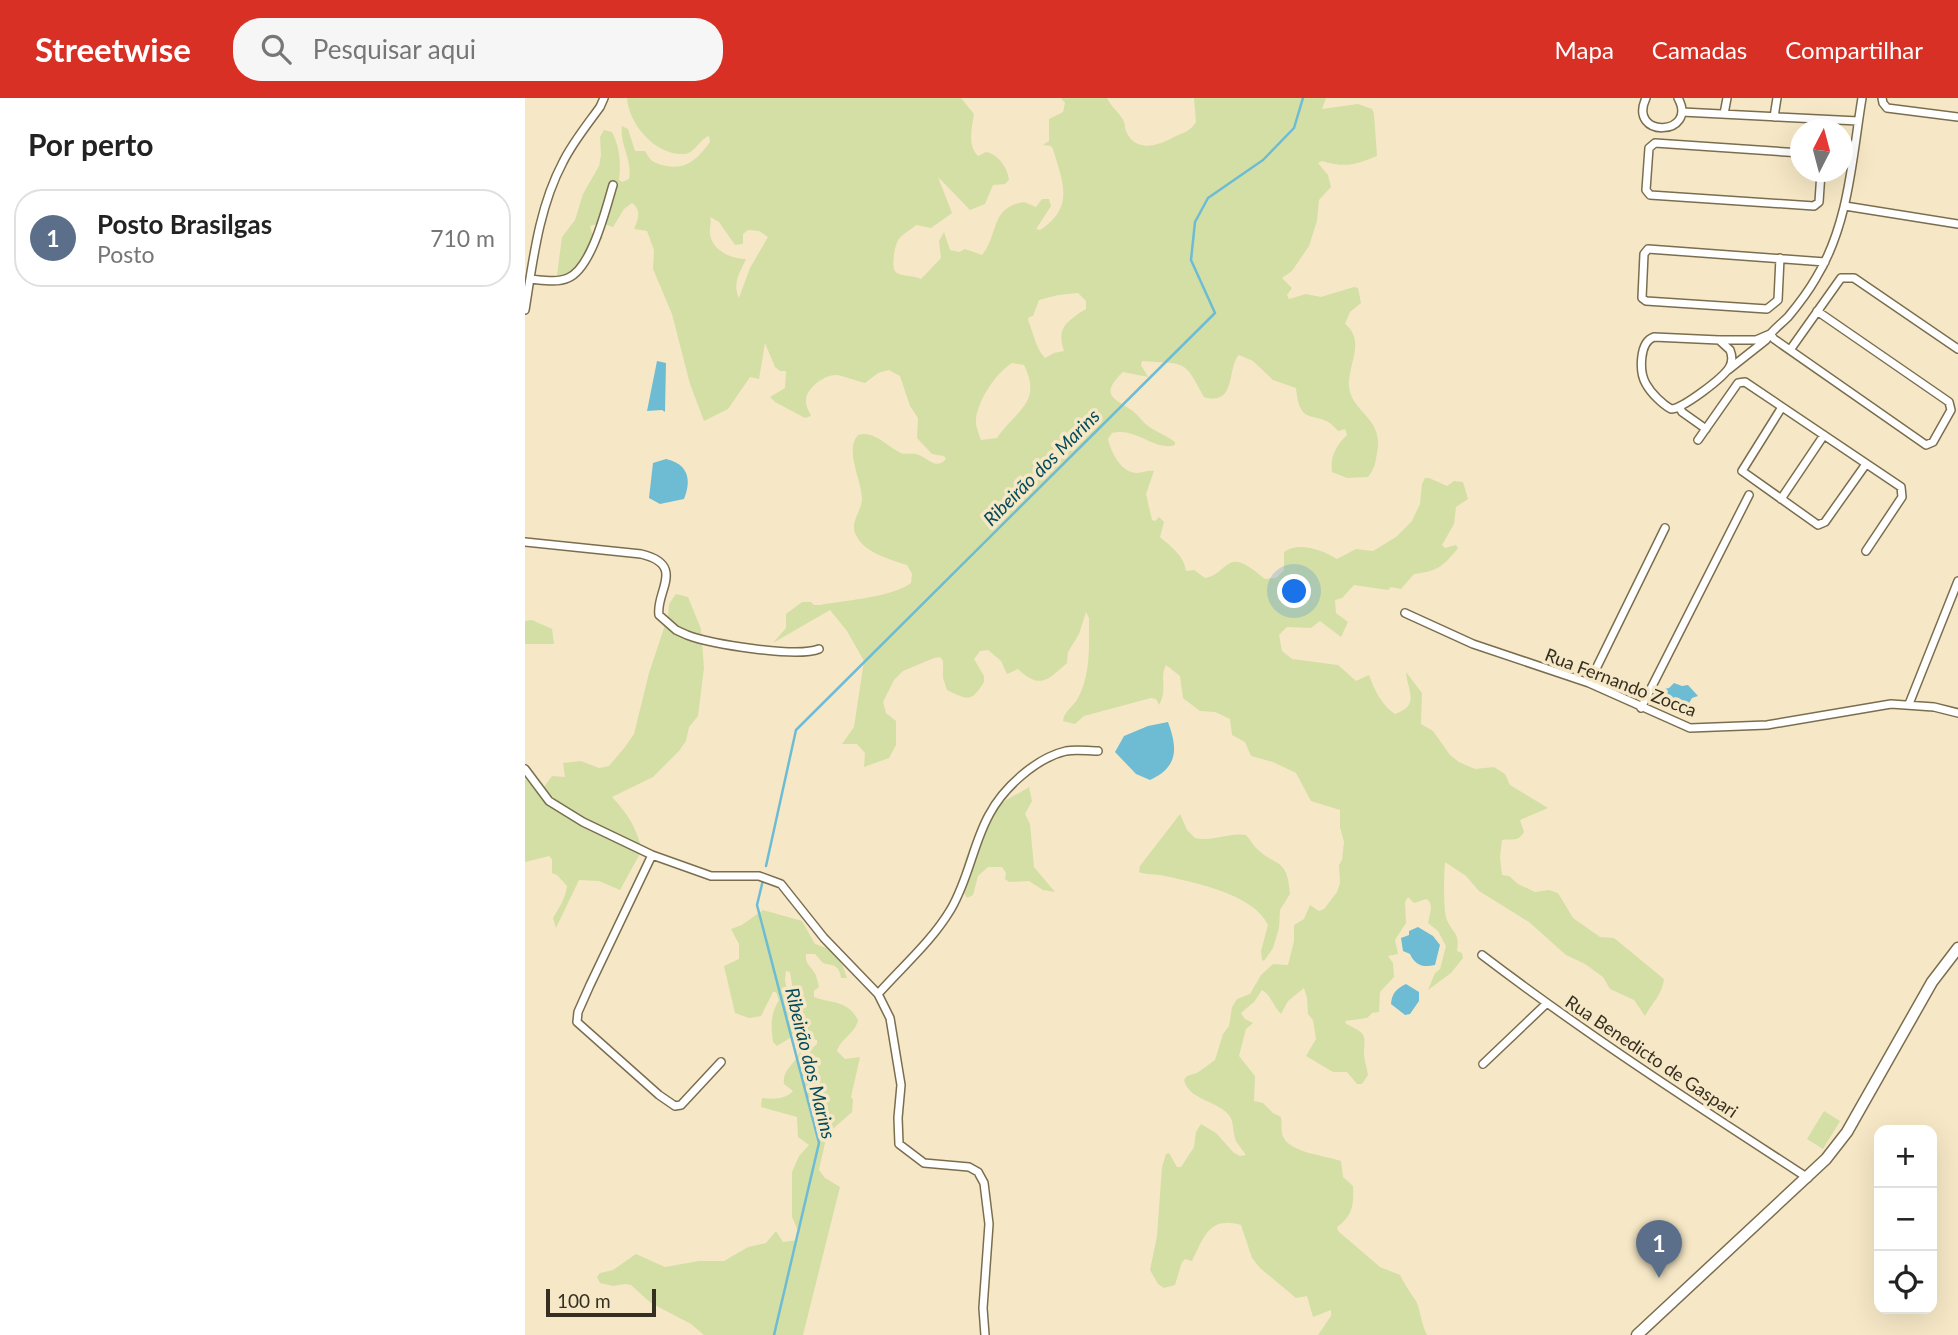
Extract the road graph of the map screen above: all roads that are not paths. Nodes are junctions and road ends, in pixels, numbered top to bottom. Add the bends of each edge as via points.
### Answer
1 (604, 98) edge
2 (1646, 98) edge
3 (1678, 98) edge
4 (1727, 98) edge
5 (1777, 98) edge
6 (1862, 98) edge
7 (1882, 98) edge
8 (1682, 112) junction
9 (1724, 114) junction
10 (1774, 117) junction
11 (1958, 117) edge
12 (1858, 121) junction
13 (1790, 152) edge
14 (1853, 156) edge
15 (1820, 182) edge
16 (1849, 182) edge
17 (613, 185) dead end
18 (1845, 206) junction
19 (1958, 224) edge
20 (1780, 258) junction
21 (1825, 262) junction
22 (530, 279) junction
23 (525, 310) edge
24 (1817, 311) junction
25 (1770, 334) junction
26 (1719, 340) junction
27 (1958, 349) edge
28 (1790, 351) junction
29 (1728, 370) junction
30 (1782, 407) junction
31 (1680, 408) junction
32 (1706, 429) junction
33 (1824, 435) junction
34 (1698, 440) dead end
35 (1866, 464) junction
36 (1749, 495) dead end
37 (1781, 499) junction
38 (1665, 528) dead end
39 (525, 542) edge
40 (1866, 551) dead end
41 (1958, 581) edge
42 (1405, 612) dead end
43 (819, 649) dead end
44 (1589, 683) junction
45 (1909, 704) junction
46 (1641, 708) junction
47 (1958, 713) edge
48 (1098, 751) dead end
49 (525, 769) edge
50 (652, 855) junction
51 (1958, 948) edge
52 (1482, 955) dead end
53 (878, 994) junction
54 (1546, 1004) junction
55 (721, 1062) dead end
56 (1483, 1064) dead end
57 (1808, 1178) junction
58 (985, 1335) edge
59 (1637, 1335) edge

1 - 22 street via 557,175 539,228
2 - 8 street via 1644,115 1657,128 1671,127
3 - 8 street
4 - 9 street
5 - 10 street
6 - 12 street
7 - 11 street via 1887,108
8 - 9 street
9 - 10 street
10 - 12 street
12 - 14 street
13 - 15 street via 1655,143 1649,151 1646,190 1650,195 1816,206
16 - 18 street
17 - 22 street via 592,247 574,275 558,281
18 - 19 street
18 - 21 street
20 - 20 street via 1648,249 1642,298 1767,309 1779,297
20 - 21 street
21 - 25 street via 1803,299
22 - 23 street
24 - 27 street via 1841,278 1850,277
24 - 28 street
24 - 28 street via 1950,404 1933,442 1926,444
25 - 26 street via 1756,340
25 - 28 street
25 - 29 street
26 - 29 street via 1732,354
26 - 31 street via 1654,337 1644,343 1647,387 1668,408
29 - 31 street
30 - 32 street via 1741,381
30 - 33 street
30 - 37 street via 1742,470
31 - 32 street
32 - 34 street
33 - 35 street
33 - 37 street
35 - 37 street via 1822,525
35 - 40 street via 1903,493
36 - 46 street
38 - 44 street
39 - 43 street via 655,559 666,579 659,615 676,631 771,649 806,653
41 - 45 street
42 - 44 street, Rua Fernando Zocca via 1473,644
44 - 46 street, Rua Fernando Zocca
45 - 46 street, Rua Fernando Zocca via 1718,729 1690,728
45 - 47 street, Rua Fernando Zocca
48 - 53 street via 1067,751 1049,758 1004,792 989,814 962,890 949,912
49 - 50 street via 549,801
50 - 53 street via 712,876 759,876 781,884
50 - 55 street via 577,1022 675,1106
51 - 57 main road via 1932,982 1847,1132
52 - 54 street, Rua Benedicto de Gaspari
53 - 58 street via 890,1018 897,1051 899,1144 924,1163 969,1167 984,1183 989,1224
54 - 56 street
54 - 57 street, Rua Benedicto de Gaspari
57 - 59 main road

